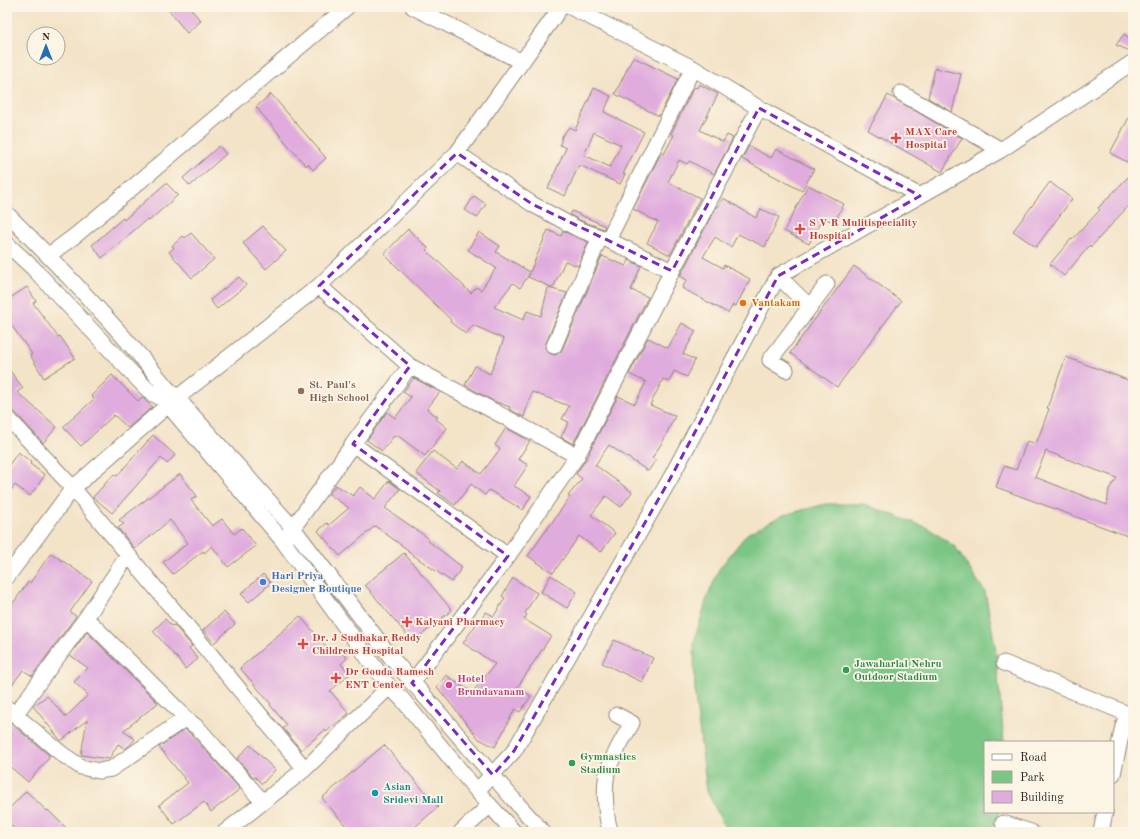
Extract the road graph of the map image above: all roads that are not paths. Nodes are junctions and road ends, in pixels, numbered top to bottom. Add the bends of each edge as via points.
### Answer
1 (347, 7) edge
2 (413, 7) edge
3 (561, 7) edge
4 (570, 7) edge
5 (522, 62) junction
6 (1133, 62) edge
7 (692, 68) junction
8 (900, 92) dead end
9 (759, 108) junction
10 (1001, 150) junction
11 (457, 153) junction
12 (920, 196) junction
13 (7, 214) edge
14 (604, 239) junction
15 (7, 244) edge
16 (49, 255) junction
17 (672, 271) junction
18 (778, 276) junction
19 (827, 284) dead end
20 (319, 286) junction
21 (810, 307) junction
22 (554, 346) dead end
23 (410, 366) junction
24 (786, 370) dead end
25 (172, 401) junction
26 (7, 417) edge
27 (353, 444) junction
28 (577, 456) junction
29 (73, 488) junction
30 (293, 528) junction
31 (283, 542) junction
32 (128, 555) junction
33 (508, 556) junction
34 (7, 577) edge
35 (86, 618) junction
36 (1004, 663) dead end
37 (412, 683) junction
38 (389, 687) junction
39 (11, 712) edge
40 (618, 715) dead end
41 (182, 716) junction
42 (1130, 716) edge
43 (305, 769) junction
44 (1114, 769) edge
45 (493, 775) junction
46 (477, 791) junction
47 (263, 802) junction
48 (490, 805) junction
49 (1105, 813) edge
50 (1003, 822) dead end
51 (225, 832) edge
52 (461, 832) edge
53 (514, 832) edge
54 (543, 832) edge
55 (611, 832) edge
56 (1031, 832) edge
57 (1101, 832) edge

1 - 16 street
2 - 5 street
3 - 5 street
4 - 7 street
5 - 11 street
6 - 10 street
7 - 9 street
7 - 14 street
8 - 10 street
9 - 12 street
9 - 17 street
10 - 12 street
11 - 14 street via 532,204 578,229
11 - 20 street
12 - 18 street
13 - 16 street
14 - 17 street
14 - 22 street
15 - 25 street via 33,268 145,387 153,394
16 - 25 street via 166,387
17 - 28 street
18 - 21 street
18 - 45 street via 670,479 576,644 514,751
19 - 21 street
20 - 23 street
20 - 25 street
21 - 24 street via 770,360
23 - 27 street
23 - 28 street
25 - 29 street
25 - 30 street
25 - 31 street
26 - 29 street
27 - 30 street
27 - 33 street
28 - 33 street
29 - 32 street
29 - 34 street
30 - 31 street
30 - 37 street
31 - 38 street
32 - 35 street
32 - 43 street
33 - 37 street
35 - 39 street
35 - 41 street
36 - 42 street
37 - 45 street
38 - 43 street
38 - 46 street via 402,699
39 - 41 street via 81,767 99,771 111,769 125,760 180,722
40 - 55 street via 632,723 607,773 606,801
41 - 47 street via 198,728
42 - 44 street via 1123,726
43 - 47 street
45 - 46 street
45 - 54 street
46 - 48 street
47 - 51 street
48 - 52 street
48 - 53 street
49 - 57 street
50 - 56 street

